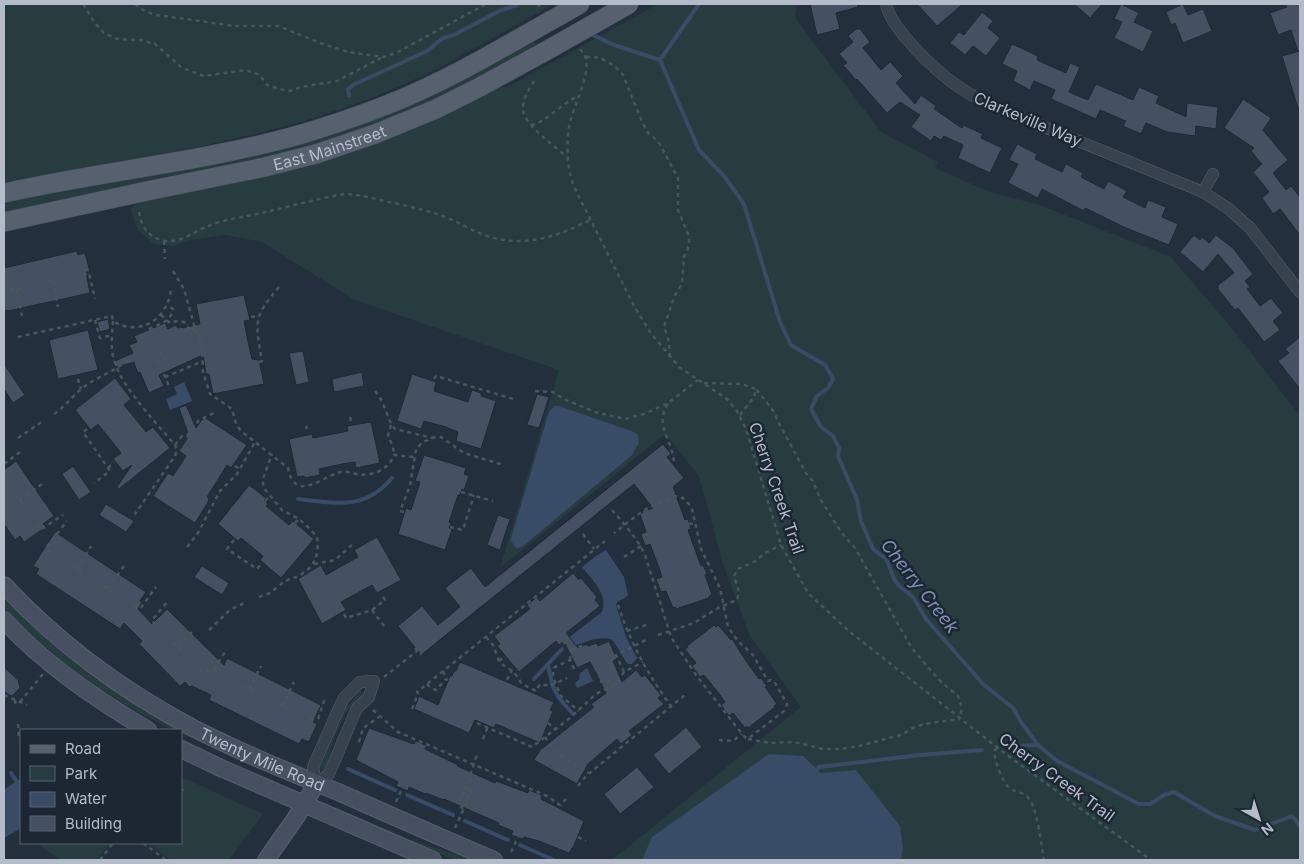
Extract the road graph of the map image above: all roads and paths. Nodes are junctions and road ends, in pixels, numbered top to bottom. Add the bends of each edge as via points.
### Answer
1 (83, 4) edge
2 (135, 4) edge
3 (486, 4) edge
4 (537, 4) edge
5 (580, 4) edge
6 (629, 4) edge
7 (886, 4) edge
8 (548, 14) dead end
9 (574, 43) dead end
10 (586, 57) junction
11 (383, 58) junction
12 (534, 81) dead end
13 (578, 96) junction
14 (531, 124) junction
15 (567, 156) junction
16 (1213, 174) dead end
17 (1203, 192) junction
18 (4, 193) edge
19 (139, 212) dead end
20 (590, 220) junction
21 (4, 222) edge
22 (164, 241) junction
23 (166, 259) dead end
24 (173, 271) dead end
25 (83, 274) dead end
26 (58, 279) dead end
27 (53, 281) junction
28 (47, 282) dead end
29 (278, 287) dead end
30 (22, 288) dead end
31 (171, 288) dead end
32 (16, 289) junction
33 (10, 290) dead end
34 (1300, 292) edge
35 (95, 299) dead end
36 (167, 305) junction
37 (58, 307) dead end
38 (161, 315) junction
39 (22, 316) dead end
40 (258, 316) junction
41 (251, 317) dead end
42 (95, 320) junction
43 (113, 320) junction
44 (166, 320) junction
45 (146, 324) junction
46 (66, 326) junction
47 (196, 328) junction
48 (190, 330) junction
49 (67, 331) dead end
50 (184, 332) dead end
51 (112, 335) junction
52 (18, 337) dead end
53 (160, 353) dead end
54 (167, 357) dead end
55 (131, 358) dead end
56 (670, 358) junction
57 (162, 359) junction
58 (203, 361) junction
59 (259, 362) dead end
60 (117, 369) junction
61 (165, 377) junction
62 (434, 379) dead end
63 (78, 380) dead end
64 (698, 380) junction
65 (703, 383) junction
66 (169, 386) dead end
67 (81, 389) junction
68 (756, 389) junction
69 (375, 391) dead end
70 (535, 391) dead end
71 (517, 400) dead end
72 (668, 403) junction
73 (214, 413) dead end
74 (54, 414) dead end
75 (740, 415) junction
76 (350, 417) dead end
77 (44, 421) dead end
78 (351, 421) dead end
79 (391, 425) junction
80 (87, 429) dead end
81 (18, 438) dead end
82 (434, 438) junction
83 (255, 442) junction
84 (175, 445) junction
85 (20, 452) dead end
86 (272, 454) junction
87 (394, 455) junction
88 (414, 457) junction
89 (674, 461) dead end
90 (114, 462) dead end
91 (4, 464) edge
92 (504, 465) dead end
93 (235, 466) dead end
94 (108, 468) junction
95 (240, 469) junction
96 (411, 475) junction
97 (415, 476) dead end
98 (94, 482) dead end
99 (42, 484) dead end
100 (461, 492) dead end
101 (15, 494) dead end
102 (474, 495) junction
103 (270, 496) junction
104 (19, 500) junction
105 (493, 501) dead end
106 (266, 502) dead end
107 (23, 504) dead end
108 (205, 508) dead end
109 (210, 510) junction
110 (612, 510) dead end
111 (404, 512) dead end
112 (63, 514) dead end
113 (135, 514) dead end
114 (299, 519) junction
115 (67, 521) dead end
116 (295, 523) dead end
117 (694, 523) junction
118 (689, 524) dead end
119 (37, 525) dead end
120 (625, 525) junction
121 (450, 527) dead end
122 (614, 533) dead end
123 (583, 534) dead end
124 (234, 540) dead end
125 (643, 540) dead end
126 (604, 541) dead end
127 (639, 543) junction
128 (781, 545) junction
129 (91, 546) dead end
130 (355, 546) dead end
131 (641, 546) junction
132 (187, 548) dead end
133 (594, 549) junction
134 (50, 552) dead end
135 (624, 557) dead end
136 (262, 563) dead end
137 (316, 565) junction
138 (72, 566) dead end
139 (124, 566) dead end
140 (711, 568) junction
141 (77, 569) junction
142 (705, 570) dead end
143 (82, 572) dead end
144 (4, 585) edge
145 (103, 586) dead end
146 (156, 587) dead end
147 (108, 589) junction
148 (113, 593) dead end
149 (381, 593) dead end
150 (259, 597) dead end
151 (169, 600) dead end
152 (247, 602) dead end
153 (618, 605) dead end
154 (134, 606) dead end
155 (724, 606) junction
156 (372, 610) junction
157 (344, 614) dead end
158 (4, 620) edge
159 (156, 625) dead end
160 (646, 625) dead end
161 (384, 626) dead end
162 (209, 630) dead end
163 (627, 631) junction
164 (669, 631) junction
165 (192, 632) dead end
166 (658, 635) dead end
167 (486, 637) junction
168 (646, 640) dead end
169 (563, 641) dead end
170 (173, 642) dead end
171 (584, 645) dead end
172 (178, 646) junction
173 (632, 647) junction
174 (227, 649) dead end
175 (571, 650) junction
176 (182, 651) dead end
177 (421, 655) dead end
178 (505, 656) dead end
179 (570, 660) junction
180 (499, 661) junction
181 (643, 662) junction
182 (261, 666) dead end
183 (199, 669) dead end
184 (214, 669) junction
185 (574, 669) dead end
186 (512, 670) junction
187 (443, 671) junction
188 (624, 672) junction
189 (44, 673) dead end
190 (222, 676) dead end
191 (383, 678) dead end
192 (567, 678) dead end
193 (507, 680) dead end
194 (294, 682) dead end
195 (600, 682) dead end
196 (616, 683) junction
197 (426, 684) junction
198 (555, 684) junction
199 (243, 687) dead end
200 (249, 690) junction
201 (255, 692) dead end
202 (4, 695) edge
203 (685, 696) dead end
204 (592, 697) junction
205 (325, 698) dead end
206 (16, 700) junction
207 (596, 701) dead end
208 (20, 702) junction
209 (277, 703) dead end
210 (27, 706) dead end
211 (282, 706) junction
212 (671, 706) junction
213 (371, 707) dead end
214 (16, 708) dead end
215 (288, 709) dead end
216 (412, 709) dead end
217 (579, 711) junction
218 (379, 717) junction
219 (959, 718) junction
220 (310, 719) dead end
221 (476, 723) dead end
222 (548, 723) dead end
223 (18, 724) dead end
224 (488, 727) junction
225 (146, 729) edge
226 (556, 730) junction
227 (742, 734) junction
228 (545, 737) junction
229 (747, 738) junction
230 (483, 739) dead end
231 (20, 740) edge
232 (718, 740) dead end
233 (360, 743) dead end
234 (997, 748) junction
235 (182, 749) edge
236 (478, 752) dead end
237 (568, 753) dead end
238 (563, 758) junction
239 (473, 764) junction
240 (589, 773) junction
241 (316, 784) junction
242 (578, 786) dead end
243 (402, 788) dead end
244 (469, 790) junction
245 (476, 794) dead end
246 (568, 796) dead end
247 (396, 802) dead end
248 (304, 804) junction
249 (463, 809) junction
250 (455, 828) dead end
251 (518, 837) dead end
252 (578, 837) dead end
253 (586, 841) dead end
254 (113, 844) edge
255 (144, 844) edge
256 (511, 852) dead end
257 (100, 860) edge
258 (166, 860) edge
259 (266, 860) edge
260 (433, 860) edge
261 (494, 860) edge
262 (1044, 860) edge
263 (1151, 860) edge

1 - 11 path via 104,32 117,39 155,44 182,68 204,76 246,70 260,75 266,85 290,91 301,86 337,81
2 - 11 path via 157,15 235,26 278,26 338,50
3 - 11 path
4 - 8 path
5 - 18 main road, East Mainstreet, bridge via 429,87 319,129 237,149
6 - 21 main road, East Mainstreet, bridge via 476,89 375,134 265,168
7 - 17 street, Clarkeville Way via 889,14 920,54 964,91 993,106
9 - 10 path
10 - 13 path, Cherry Creek Trail via 587,68
10 - 56 path via 603,60 623,74 642,122 658,141 678,178 678,210 689,241 682,284 664,327
12 - 14 path via 523,106 525,118
13 - 14 path via 565,102 538,124
13 - 15 path, Cherry Creek Trail via 570,125
14 - 15 path
15 - 20 path, Cherry Creek Trail via 571,179
16 - 17 street
17 - 34 street, Clarkeville Way via 1250,228
19 - 22 path via 146,231
20 - 22 path via 547,238 510,240 486,236 425,210 344,194 211,225 178,240
20 - 56 path, Cherry Creek Trail via 643,322
22 - 23 path
24 - 47 path via 186,295
25 - 35 path via 89,273
26 - 27 path
27 - 28 path
27 - 37 path
29 - 40 path
30 - 32 path
31 - 36 path
32 - 33 path
32 - 39 path
36 - 38 path
36 - 44 path via 174,310
38 - 44 path
38 - 45 path
40 - 41 path
40 - 59 path via 262,361
42 - 43 path via 112,316
42 - 46 path
42 - 51 path via 100,338
43 - 45 path via 130,328
43 - 51 path
44 - 45 path via 149,330
44 - 48 path via 170,323 184,322
46 - 49 path
46 - 52 path
47 - 48 path
47 - 58 path via 202,344
48 - 50 path
51 - 60 path
53 - 57 path
54 - 57 path
55 - 60 path
56 - 64 path, Cherry Creek Trail
57 - 61 path via 158,361
58 - 61 path
58 - 83 path via 210,394 230,406 238,428
60 - 67 path
60 - 84 path via 132,395
61 - 66 path
62 - 71 path via 436,376
63 - 67 path
64 - 65 path, Cherry Creek Trail
64 - 72 path
65 - 68 path via 742,384
65 - 75 path, Cherry Creek Trail via 727,399
67 - 74 path
68 - 75 path
68 - 219 path via 775,413 821,500 841,532 856,548 911,647 939,680 958,696 962,709
69 - 79 path
70 - 72 path via 554,392 595,412 625,418
72 - 89 path via 662,419
73 - 84 path via 199,420 188,436 182,436
75 - 128 path, Cherry Creek Trail
76 - 78 path
77 - 81 path
79 - 82 path via 398,431 417,432
79 - 87 path via 388,435
80 - 94 path via 83,432
82 - 88 path via 418,446
82 - 92 path via 444,438 464,453
83 - 86 path
83 - 95 path
84 - 113 path via 176,453
85 - 91 path
86 - 87 path via 301,486 340,472 377,472 391,463
86 - 103 path via 262,481
87 - 88 path
88 - 96 path
90 - 94 path
93 - 95 path
94 - 98 path via 110,471
95 - 109 path via 222,489
96 - 97 path
96 - 111 path via 400,511
99 - 104 path
100 - 102 path
101 - 104 path
102 - 105 path
102 - 121 path via 462,530
103 - 106 path
103 - 114 path via 282,510
104 - 107 path
108 - 109 path
109 - 132 path
110 - 120 path
112 - 119 path via 40,530
114 - 116 path
114 - 137 path via 317,537
115 - 134 path via 46,548
117 - 118 path
117 - 120 path via 691,506 678,496 646,509
117 - 140 path via 701,549
120 - 122 path
120 - 127 path
123 - 133 path
124 - 136 path via 227,549 257,569
125 - 127 path
126 - 133 path
127 - 131 path
128 - 155 path via 738,569 734,576 739,596
128 - 219 path, Cherry Creek Trail via 808,593 850,632
129 - 141 path
130 - 137 path via 353,544 335,560
131 - 135 path
131 - 164 path
133 - 167 path
137 - 150 path
138 - 141 path
139 - 147 path
140 - 142 path
140 - 155 path
141 - 143 path
144 - 241 main road, Twenty Mile Road via 61,639 145,700 209,736
145 - 147 path
146 - 154 path via 140,609
147 - 148 path
149 - 156 path via 385,600
151 - 159 path via 152,620
152 - 162 path via 231,609
153 - 163 path
155 - 164 path via 694,623
155 - 229 path via 727,623 737,642 753,655 767,682 774,681 787,704 784,711
156 - 157 path via 346,618
156 - 161 path
158 - 225 main road via 69,676
160 - 163 path
163 - 173 path
164 - 166 path
164 - 227 path
165 - 172 path
167 - 180 path
167 - 187 path
168 - 173 path
169 - 175 path
170 - 172 path
171 - 175 path
172 - 176 path
173 - 181 path
173 - 188 path via 615,655
174 - 184 path
175 - 179 path
177 - 191 path via 416,649
178 - 180 path
179 - 185 path
179 - 198 path via 554,668
180 - 186 path
181 - 188 path
181 - 212 path via 655,686
182 - 200 path
183 - 184 path via 203,672
184 - 190 path
186 - 193 path
186 - 198 path via 522,684 536,691 540,684
187 - 197 path
187 - 197 path via 447,680 436,690
188 - 196 path
189 - 208 path
192 - 198 path
194 - 211 path
195 - 196 path
196 - 204 path
197 - 216 path via 416,692
198 - 217 path via 561,696
199 - 200 path
200 - 201 path
202 - 206 path
203 - 212 path
204 - 207 path
204 - 217 path
205 - 220 path via 318,719
206 - 208 path
206 - 214 path
208 - 210 path
209 - 211 path
211 - 215 path
212 - 240 path
213 - 218 path
217 - 226 path
218 - 233 path via 363,728
218 - 239 path via 398,732
219 - 229 path via 930,722 904,734 841,748 823,749 794,742 770,743
219 - 234 path, Cherry Creek Trail
221 - 224 path
222 - 226 path
223 - 231 path
224 - 228 path via 532,746
224 - 230 path
226 - 228 path
227 - 229 path
227 - 232 path via 733,741
228 - 238 path
234 - 262 path via 994,751 996,766 1011,789 1026,795 1032,805
234 - 263 path, Cherry Creek Trail
235 - 248 main road, Twenty Mile Road
236 - 239 path
237 - 238 path
238 - 240 path
239 - 244 path
239 - 246 path via 550,797 560,805
240 - 242 path
241 - 241 street via 329,774 355,712 369,697 374,681 360,682 344,698 313,767
241 - 248 main road
241 - 261 main road, Twenty Mile Road
243 - 247 path
244 - 245 path
244 - 249 path
244 - 249 path via 464,788 459,804
248 - 259 main road
248 - 260 main road, Twenty Mile Road
249 - 250 path
251 - 256 path
252 - 253 path
254 - 257 path
255 - 258 path

